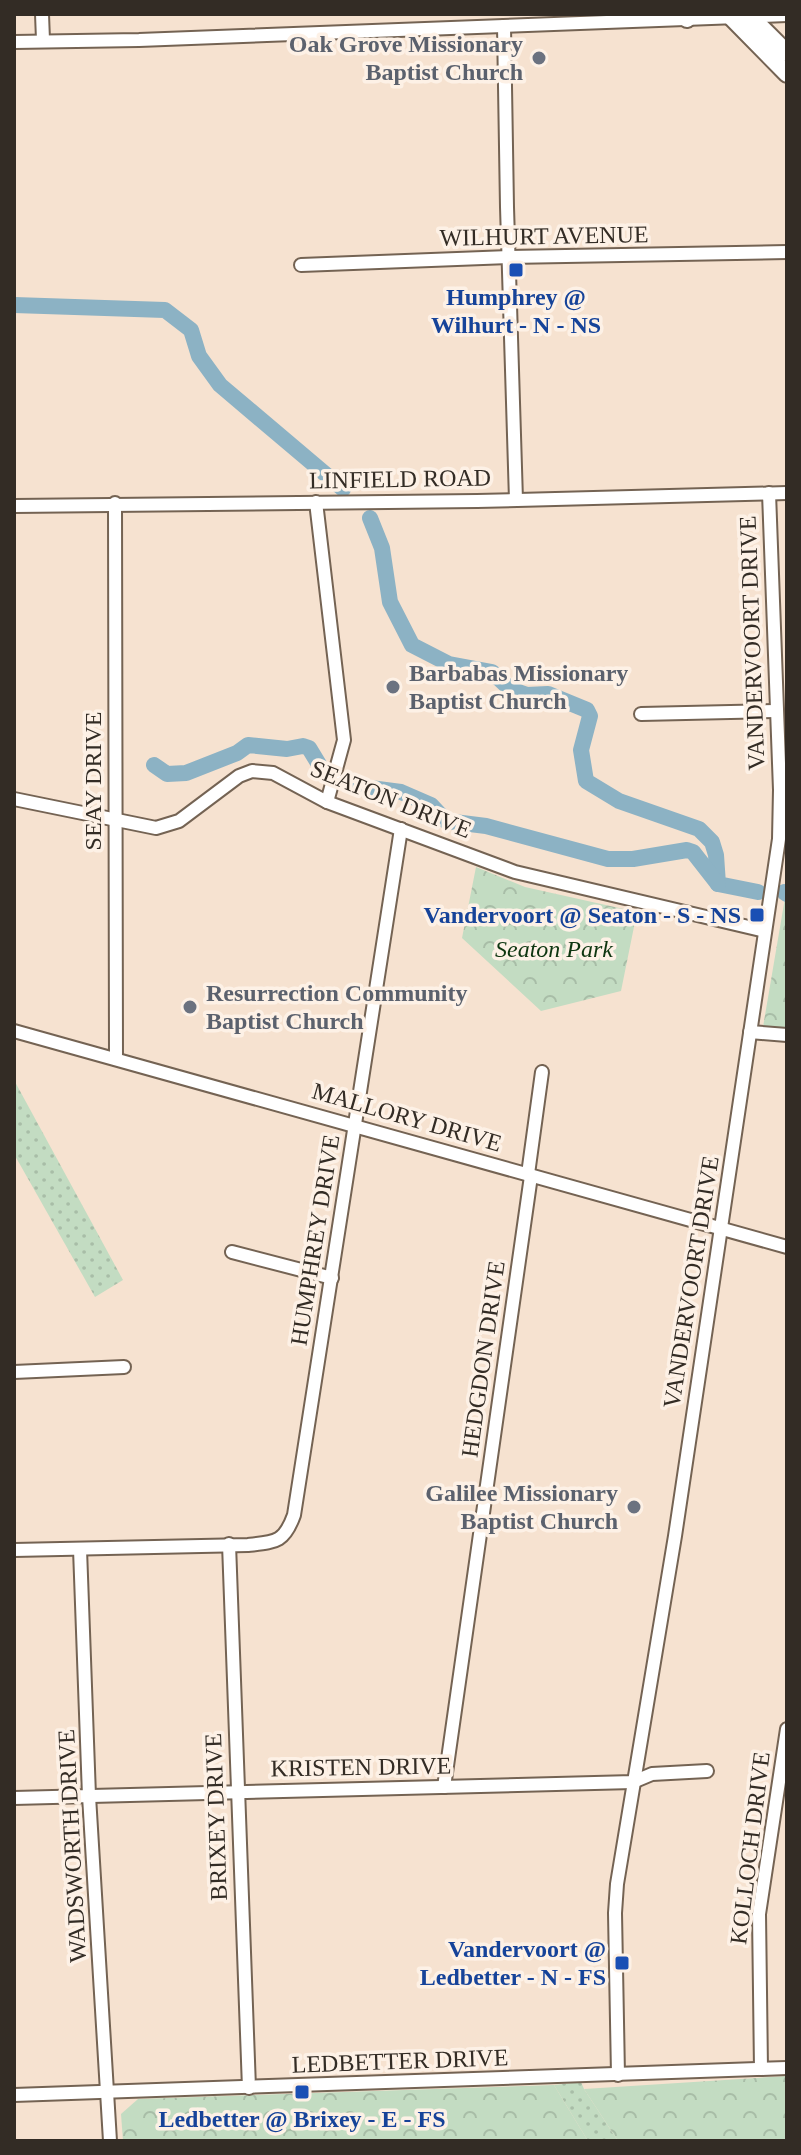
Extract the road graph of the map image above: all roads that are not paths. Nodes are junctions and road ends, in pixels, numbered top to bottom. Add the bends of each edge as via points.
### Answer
1 (42, 14) edge
2 (386, 14) edge
3 (730, 15) edge
4 (749, 15) edge
5 (787, 15) edge
6 (689, 16) edge
7 (504, 26) junction
8 (386, 30) junction
9 (43, 40) junction
10 (14, 42) edge
11 (787, 53) edge
12 (787, 74) edge
13 (787, 252) edge
14 (509, 257) junction
15 (301, 265) dead end
16 (769, 493) junction
17 (787, 493) edge
18 (516, 500) junction
19 (316, 502) junction
20 (115, 503) junction
21 (14, 506) edge
22 (777, 711) junction
23 (641, 714) dead end
24 (14, 799) edge
25 (327, 802) junction
26 (114, 819) junction
27 (401, 829) junction
28 (765, 931) junction
29 (14, 1031) edge
30 (750, 1032) junction
31 (787, 1035) edge
32 (116, 1059) junction
33 (542, 1072) dead end
34 (355, 1125) junction
35 (529, 1175) junction
36 (722, 1229) junction
37 (787, 1247) edge
38 (232, 1252) dead end
39 (332, 1278) junction
40 (124, 1367) dead end
41 (14, 1372) edge
42 (229, 1544) junction
43 (80, 1549) junction
44 (14, 1550) edge
45 (787, 1729) edge
46 (707, 1771) dead end
47 (633, 1782) junction
48 (444, 1787) junction
49 (237, 1792) junction
50 (89, 1796) junction
51 (14, 1798) edge
52 (787, 2068) edge
53 (761, 2069) junction
54 (618, 2075) junction
55 (249, 2088) junction
56 (108, 2092) junction
57 (14, 2095) edge
58 (110, 2141) edge

1 - 9 street
2 - 8 street
3 - 4 street
3 - 6 street
3 - 12 main road
4 - 5 street
4 - 11 main road
6 - 7 street
7 - 8 street
7 - 14 street
8 - 9 street
9 - 10 street
13 - 14 street, WILHURT AVENUE
14 - 15 street, WILHURT AVENUE
14 - 18 street
16 - 17 street, LINFIELD ROAD
16 - 18 street, LINFIELD ROAD
16 - 22 street, VANDERVOORT DRIVE
18 - 19 street, LINFIELD ROAD
19 - 20 street, LINFIELD ROAD
19 - 25 street via 344,740
20 - 21 street, LINFIELD ROAD
20 - 26 street, SEAY DRIVE
22 - 23 street
22 - 28 street, VANDERVOORT DRIVE via 780,817
24 - 26 street, SEATON DRIVE
25 - 26 street, SEATON DRIVE via 273,773 252,771 227,783 179,821 156,828
25 - 27 street, SEATON DRIVE
26 - 32 street, SEAY DRIVE
27 - 28 street, SEATON DRIVE via 542,880
27 - 34 street, HUMPHREY DRIVE
28 - 30 street, VANDERVOORT DRIVE
29 - 32 street, MALLORY DRIVE
30 - 31 street
30 - 36 street, VANDERVOORT DRIVE
32 - 34 street, MALLORY DRIVE
33 - 35 street, HEDGDON DRIVE
34 - 35 street, MALLORY DRIVE
34 - 39 street, HUMPHREY DRIVE
35 - 36 street, MALLORY DRIVE
35 - 48 street, HEDGDON DRIVE
36 - 37 street, MALLORY DRIVE
36 - 47 street, VANDERVOORT DRIVE
38 - 39 street
39 - 42 street, HUMPHREY DRIVE via 294,1515 284,1537 274,1542
40 - 41 street
42 - 43 street
42 - 49 street, BRIXEY DRIVE
43 - 44 street
43 - 50 street, WADSWORTH DRIVE
45 - 53 street, KOLLOCH DRIVE via 759,1914
46 - 47 street, KRISTEN DRIVE via 652,1774
47 - 48 street, KRISTEN DRIVE
47 - 54 street, VANDERVOORT DRIVE via 615,1913
48 - 49 street, KRISTEN DRIVE
49 - 50 street, KRISTEN DRIVE
49 - 55 street, BRIXEY DRIVE
50 - 51 street, KRISTEN DRIVE
50 - 56 street, WADSWORTH DRIVE
52 - 53 street, LEDBETTER DRIVE
53 - 54 street, LEDBETTER DRIVE
54 - 55 street, LEDBETTER DRIVE
55 - 56 street, LEDBETTER DRIVE
56 - 57 street, LEDBETTER DRIVE
56 - 58 street, WADSWORTH DRIVE

